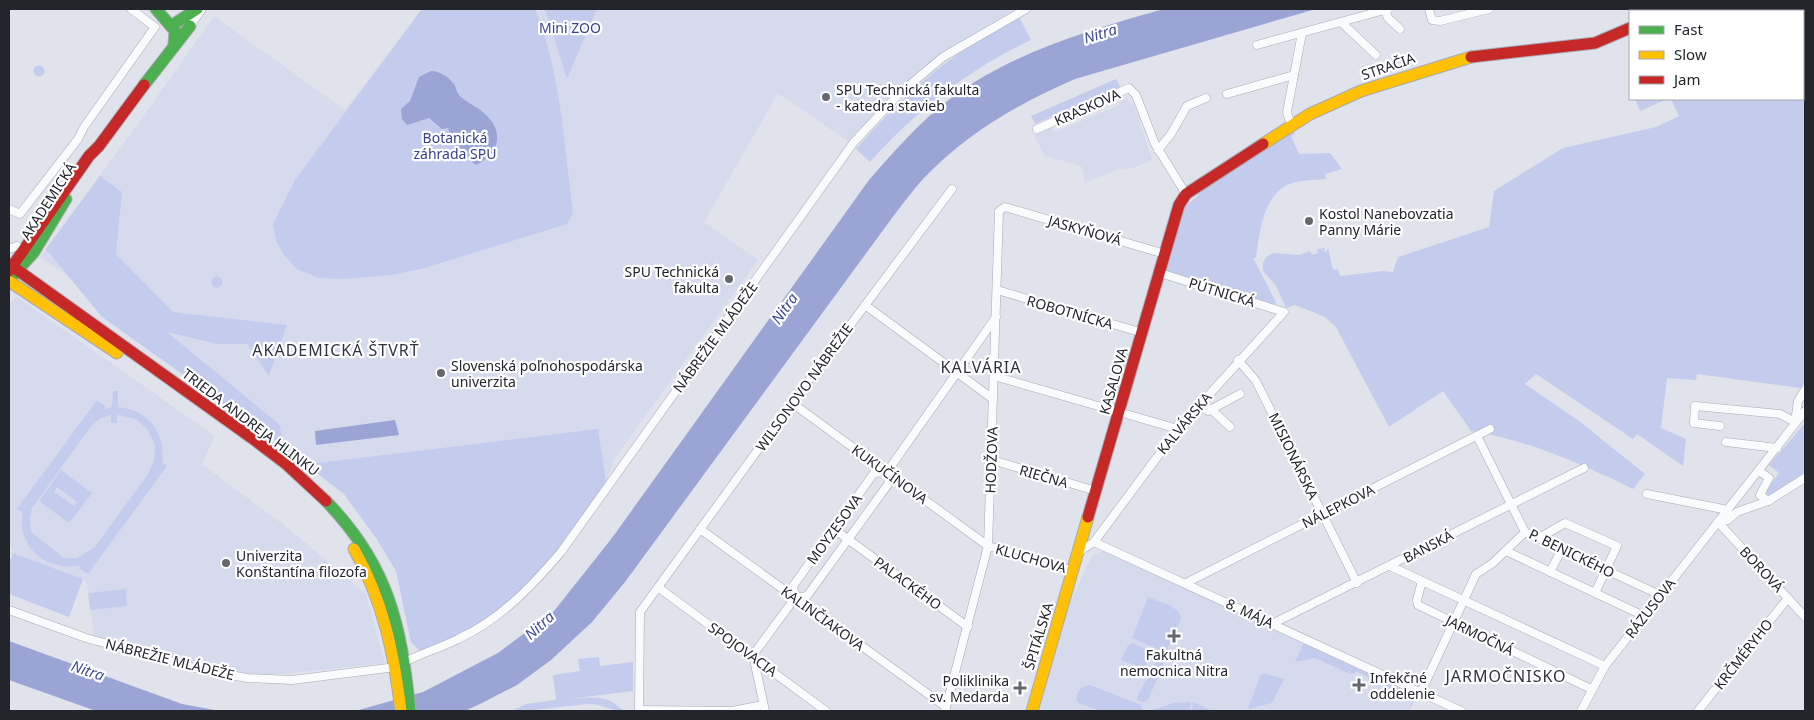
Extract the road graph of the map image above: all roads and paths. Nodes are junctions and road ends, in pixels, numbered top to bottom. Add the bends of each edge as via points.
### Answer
1 (131, 9) edge
2 (197, 9) edge
3 (202, 9) edge
4 (1026, 9) edge
5 (1387, 9) edge
6 (1429, 9) edge
7 (1489, 9) edge
8 (160, 12) edge
9 (187, 22) junction
10 (1341, 22) junction
11 (171, 26) junction
12 (1629, 28) edge
13 (1400, 29) dead end
14 (1302, 33) junction
15 (1257, 45) dead end
16 (171, 49) junction
17 (1376, 55) dead end
18 (1294, 75) junction
19 (1227, 94) dead end
20 (1206, 98) dead end
21 (1291, 126) junction
22 (1037, 129) dead end
23 (1158, 150) junction
24 (952, 189) dead end
25 (1184, 198) junction
26 (1005, 207) joint
27 (9, 209) edge
28 (1166, 254) junction
29 (12, 268) edge
30 (1160, 273) junction
31 (9, 277) edge
32 (9, 281) edge
33 (997, 290) junction
34 (865, 304) junction
35 (1284, 312) joint
36 (996, 317) junction
37 (1142, 333) junction
38 (1238, 360) junction
39 (957, 374) junction
40 (994, 376) junction
41 (1805, 390) edge
42 (1240, 394) dead end
43 (993, 399) junction
44 (792, 402) junction
45 (1198, 405) junction
46 (1211, 409) junction
47 (1805, 411) edge
48 (1120, 412) junction
49 (1795, 422) junction
50 (1230, 426) dead end
51 (1720, 426) dead end
52 (1178, 429) junction
53 (1490, 429) dead end
54 (1477, 436) junction
55 (1726, 442) dead end
56 (1776, 448) junction
57 (992, 460) junction
58 (1584, 468) dead end
59 (1759, 471) junction
60 (887, 472) junction
61 (1805, 478) edge
62 (1096, 491) junction
63 (1647, 494) dead end
64 (1768, 501) junction
65 (1511, 504) junction
66 (1728, 510) junction
67 (1323, 514) junction
68 (1718, 522) junction
69 (700, 529) junction
70 (834, 529) junction
71 (1525, 532) junction
72 (1539, 538) junction
73 (848, 539) junction
74 (1094, 542) junction
75 (988, 546) junction
76 (1562, 549) junction
77 (1080, 551) junction
78 (1506, 551) junction
79 (1390, 566) junction
80 (1606, 570) junction
81 (1074, 571) junction
82 (1550, 572) junction
83 (1422, 581) junction
84 (1186, 583) junction
85 (1357, 583) junction
86 (659, 588) junction
87 (1595, 593) junction
88 (1660, 595) junction
89 (794, 598) junction
90 (1788, 598) junction
91 (1464, 601) junction
92 (9, 610) edge
93 (1644, 616) junction
94 (1805, 617) edge
95 (1454, 622) junction
96 (1272, 624) junction
97 (968, 627) junction
98 (753, 655) junction
99 (400, 665) junction
100 (1605, 666) junction
101 (1592, 689) junction
102 (403, 692) junction
103 (1421, 692) junction
104 (764, 708) edge
105 (946, 709) edge
106 (401, 711) edge
107 (410, 711) edge
108 (639, 711) edge
109 (826, 711) edge
110 (1032, 711) edge
111 (1462, 711) edge
112 (1581, 711) edge
113 (1698, 711) edge

1 - 27 street via 155,27 78,139 20,214
2 - 9 street
3 - 9 street
4 - 99 street, NÁBREŽIE MLÁDEŽE via 943,57 900,93 854,142 561,552 531,588 486,624
5 - 10 street
5 - 13 street via 1388,18
6 - 7 street via 1432,20 1440,21
8 - 9 street
8 - 11 street
9 - 11 street
9 - 16 street, AKADEMICKÁ
10 - 14 street
10 - 17 street
11 - 16 street via 167,39
12 - 21 street, STRAČIA via 1595,43 1500,52 1424,69 1337,100
14 - 15 street
14 - 18 street
16 - 29 street, AKADEMICKÁ
18 - 19 street
18 - 21 street via 1287,112
20 - 23 street via 1187,106
21 - 25 street, STRAČIA
22 - 23 street, KRASKOVA via 1129,88 1136,96
23 - 25 street, KRASKOVA
24 - 34 street, WILSONOVO NÁBREŽIE
25 - 28 street, KASALOVA
26 - 28 street, JASKYŇOVÁ
26 - 33 street, HODŽOVA via 999,210
28 - 30 street, KASALOVA
29 - 31 street
29 - 99 street, TRIEDA ANDREJA HLINKU via 282,460 311,485 342,520 380,575 399,631
30 - 35 street, PÚTNICKÁ
30 - 37 street, KASALOVA
32 - 99 street, TRIEDA ANDREJA HLINKU via 271,461 306,490 337,525 362,562
33 - 36 street, HODŽOVA
33 - 37 street, ROBOTNÍCKA
34 - 39 street
34 - 44 street, WILSONOVO NÁBREŽIE
35 - 38 street, KALVÁRSKA
36 - 39 street, MOYZESOVA
36 - 40 street, HODŽOVA
37 - 48 street, KASALOVA
38 - 45 street, KALVÁRSKA
38 - 67 street, MISIONÁRSKA via 1256,381
39 - 43 street
39 - 60 street, MOYZESOVA
40 - 43 street, HODŽOVA
40 - 48 street
41 - 49 street, RÁZUSOVA via 1798,401
42 - 46 street
43 - 57 street, HODŽOVA
44 - 60 street, KUKUČÍNOVA
44 - 69 street, WILSONOVO NÁBREŽIE
45 - 46 street via 1208,411
45 - 52 street, KALVÁRSKA
46 - 50 street
47 - 49 street, RÁZUSOVA
48 - 52 street
48 - 62 street, KASALOVA
49 - 51 street via 1780,414 1695,406 1694,423
49 - 56 street, RÁZUSOVA
52 - 74 street, KALVÁRSKA
53 - 54 street, NÁLEPKOVA
54 - 65 street, P. BENICKÉHO
54 - 67 street, NÁLEPKOVA
55 - 56 street
56 - 59 street, RÁZUSOVA
57 - 62 street, RIEČNA
57 - 75 street, HODŽOVA
58 - 65 street, BANSKÁ
59 - 64 street via 1769,478 1760,495
59 - 66 street, RÁZUSOVA
60 - 70 street, MOYZESOVA via 874,473
60 - 73 street, MOYZESOVA via 888,483
60 - 75 street, KUKUČÍNOVA
61 - 64 street
62 - 77 street, KASALOVA
63 - 66 street
64 - 68 street
65 - 71 street, P. BENICKÉHO
65 - 79 street, BANSKÁ
66 - 68 street, RÁZUSOVA
67 - 84 street, NÁLEPKOVA
67 - 85 street, MISIONÁRSKA
68 - 88 street, RÁZUSOVA
68 - 90 street, BOROVÁ
69 - 86 street, WILSONOVO NÁBREŽIE
69 - 89 street, KALINČIAKOVA
70 - 73 street, PALACKÉHO
70 - 89 street, MOYZESOVA via 793,586
71 - 72 street, P. BENICKÉHO
71 - 78 street
72 - 76 street, P. BENICKÉHO
72 - 80 street via 1565,523 1617,546
73 - 89 street, MOYZESOVA via 806,596
73 - 97 street, PALACKÉHO
74 - 77 street
74 - 84 street, 8. MÁJA
75 - 81 street, KLUCHOVA
75 - 97 street, HODŽOVA
76 - 80 street, P. BENICKÉHO
76 - 82 street
77 - 81 street, KASALOVA
78 - 82 street
78 - 91 street via 1476,574
79 - 83 street, JARMOČNÁ
79 - 85 street, BANSKÁ
80 - 87 street
80 - 88 street, P. BENICKÉHO
81 - 110 street, ŠPITÁLSKA
82 - 87 street
83 - 91 street, JARMOČNÁ
83 - 95 street, JARMOČNÁ via 1418,604
84 - 96 street, 8. MÁJA
85 - 96 street, BANSKÁ
86 - 98 street, SPOJOVACIA
86 - 108 street, WILSONOVO NÁBREŽIE via 640,612
87 - 93 street
88 - 93 street, RÁZUSOVA
89 - 98 street, MOYZESOVA
89 - 105 street, KALINČIAKOVA
90 - 94 street, BOROVÁ
90 - 113 street, KRČMÉRYHO
91 - 95 street
91 - 100 street, JARMOČNÁ
92 - 99 street, NÁBREŽIE MLÁDEŽE via 86,638 202,670 247,678 292,680
93 - 100 street, RÁZUSOVA
95 - 101 street, JARMOČNÁ
95 - 103 street
96 - 103 street, 8. MÁJA
97 - 105 street, HODŽOVA
98 - 104 street
98 - 109 street, SPOJOVACIA
99 - 102 street, TRIEDA ANDREJA HLINKU
100 - 101 street, RÁZUSOVA
101 - 112 street, RÁZUSOVA
102 - 106 street
102 - 107 street
103 - 111 street, 8. MÁJA
104 - 108 street

